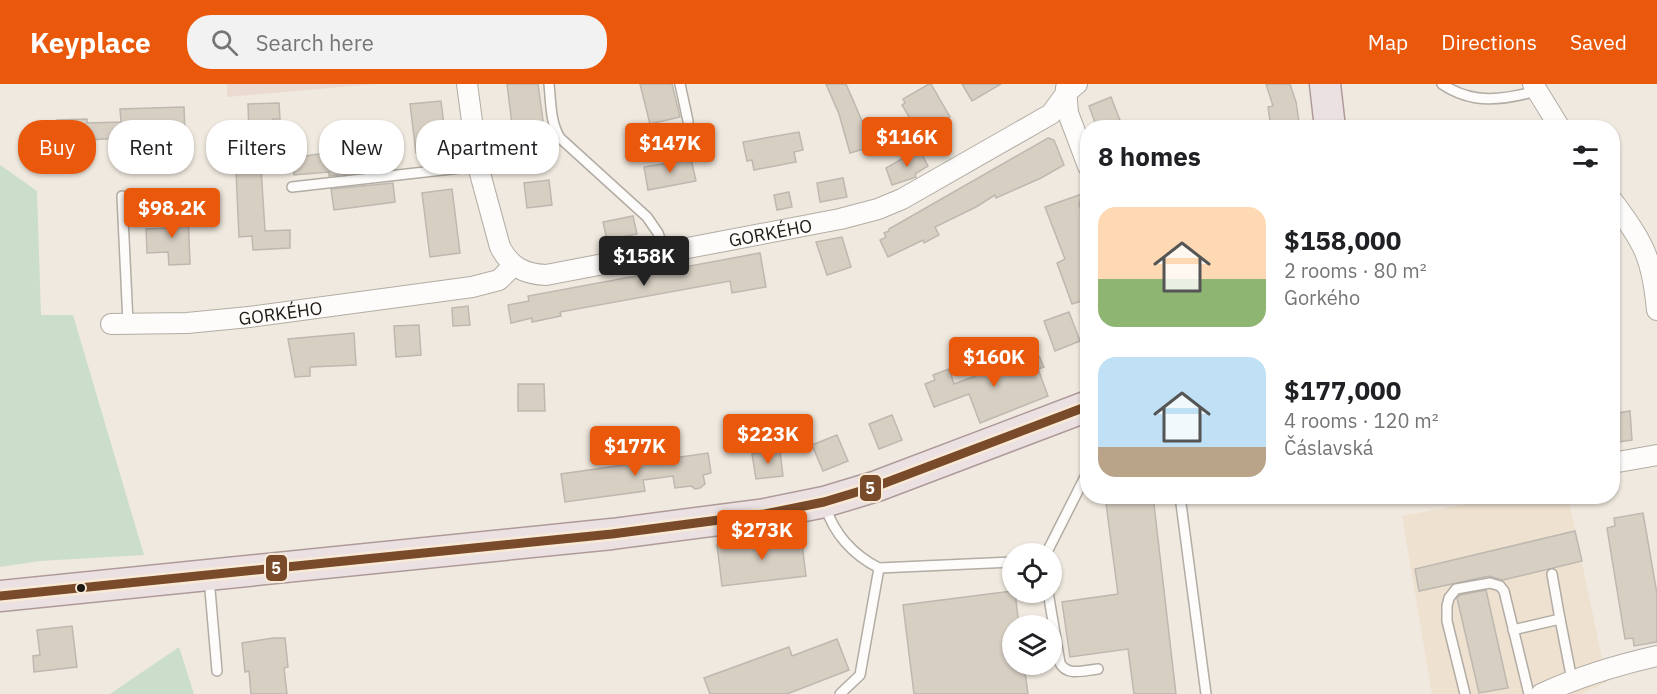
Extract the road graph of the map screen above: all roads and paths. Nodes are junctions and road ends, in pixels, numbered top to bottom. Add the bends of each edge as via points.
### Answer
1 (467, 84) edge
2 (549, 84) edge
3 (680, 84) edge
4 (1325, 84) edge
5 (1442, 84) edge
6 (1069, 87) edge
7 (1535, 87) edge
8 (472, 120) edge
9 (1329, 120) edge
10 (1555, 120) edge
11 (688, 121) dead end
12 (1080, 145) edge
13 (416, 173) edge
14 (480, 174) edge
15 (292, 187) dead end
16 (122, 196) dead end
17 (1620, 211) edge
18 (665, 253) junction
19 (513, 266) junction
20 (1657, 310) edge
21 (120, 323) joint
22 (1080, 409) edge
23 (1657, 455) edge
24 (1620, 462) edge
25 (1080, 487) edge
26 (824, 502) junction
27 (1181, 504) edge
28 (1052, 543) edge
29 (1002, 562) edge
30 (879, 568) junction
31 (1552, 574) dead end
32 (209, 576) junction
33 (0, 596) edge
34 (1050, 603) edge
35 (1560, 619) junction
36 (1513, 630) junction
37 (1657, 656) edge
38 (1098, 669) dead end
39 (217, 671) dead end
40 (1572, 680) junction
41 (840, 694) edge
42 (1206, 694) edge
43 (1465, 694) edge
44 (1529, 694) edge
45 (1541, 694) edge

1 - 8 street
2 - 18 lane via 555,130 560,138 647,217
3 - 11 lane
4 - 9 main road
5 - 7 lane via 1458,94 1480,99 1505,99
6 - 12 street via 1068,113
6 - 18 street, GORKÉHO via 1051,114 902,200 840,219
7 - 10 street
13 - 15 lane
14 - 19 street via 496,236
16 - 21 lane
17 - 20 street via 1648,254
18 - 19 street, GORKÉHO via 546,274
19 - 21 street, GORKÉHO via 499,280 472,287 249,317 187,323
22 - 26 main road via 878,486
23 - 24 street
25 - 28 lane
26 - 30 lane via 842,540
26 - 32 main road via 765,514 612,534
27 - 42 lane
29 - 30 lane
30 - 41 lane via 860,675
31 - 35 lane
32 - 33 main road
32 - 39 lane
34 - 38 lane via 1063,669
35 - 36 lane
35 - 40 lane
36 - 43 lane via 1500,586 1490,583 1451,593 1446,606 1447,621
36 - 44 lane
37 - 40 street
40 - 45 street

